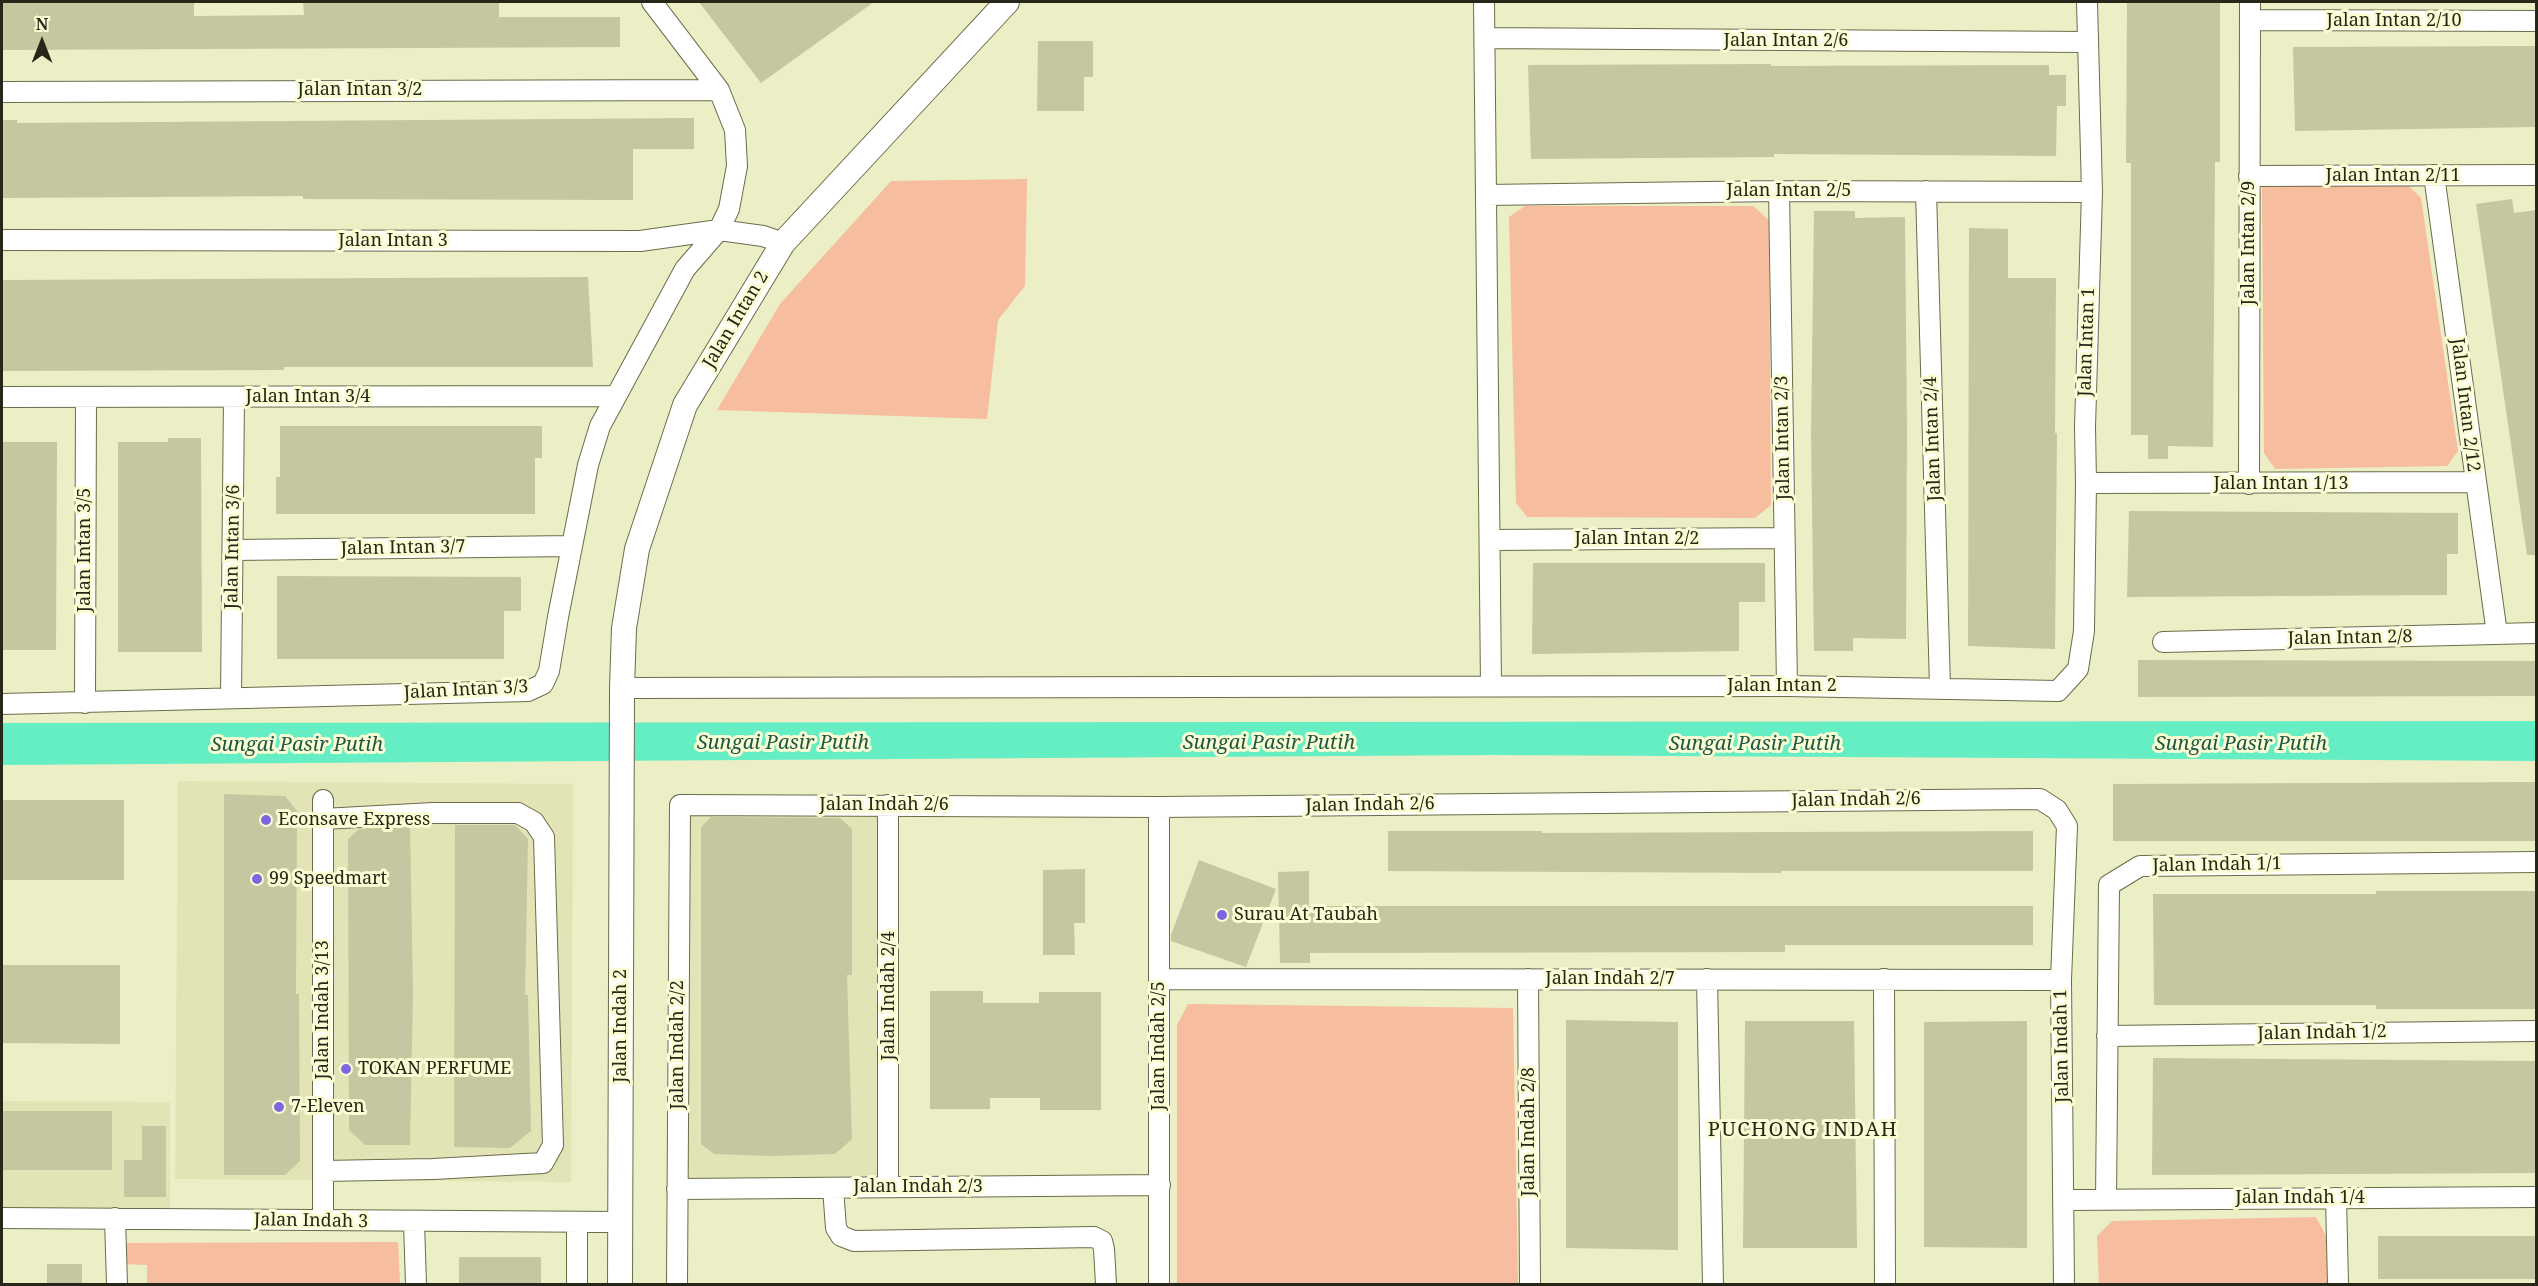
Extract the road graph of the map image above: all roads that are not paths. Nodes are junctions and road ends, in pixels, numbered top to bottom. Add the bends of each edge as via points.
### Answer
1 (652, 2) edge
2 (1007, 2) edge
3 (1484, 2) edge
4 (2087, 2) edge
5 (2250, 11) edge
6 (2536, 21) edge
7 (1485, 39) junction
8 (2087, 42) junction
9 (719, 90) junction
10 (2, 92) edge
11 (2249, 176) junction
12 (2434, 176) junction
13 (2536, 176) edge
14 (1779, 191) junction
15 (1926, 191) junction
16 (2091, 192) junction
17 (1486, 195) junction
18 (719, 230) junction
19 (2, 240) edge
20 (783, 243) junction
21 (615, 396) junction
22 (2, 397) edge
23 (86, 397) junction
24 (234, 398) junction
25 (2475, 482) junction
26 (2086, 483) junction
27 (2249, 484) junction
28 (1784, 538) junction
29 (1490, 540) junction
30 (572, 546) junction
31 (234, 550) junction
32 (2536, 633) edge
33 (2497, 634) junction
34 (2163, 642) dead end
35 (2069, 679) joint
36 (1491, 686) junction
37 (1787, 686) junction
38 (1940, 687) junction
39 (622, 688) junction
40 (231, 697) junction
41 (85, 703) junction
42 (2, 704) edge
43 (623, 716) joint
44 (680, 805) joint
45 (888, 805) junction
46 (1159, 807) junction
47 (2057, 810) joint
48 (2536, 862) edge
49 (1159, 979) junction
50 (1528, 979) junction
51 (1707, 980) junction
52 (1884, 980) junction
53 (2061, 980) junction
54 (2536, 1031) edge
55 (2107, 1036) junction
56 (322, 1171) junction
57 (1160, 1185) junction
58 (888, 1187) junction
59 (833, 1188) junction
60 (677, 1189) junction
61 (2536, 1197) edge
62 (2336, 1198) junction
63 (2106, 1199) junction
64 (2064, 1200) junction
65 (2, 1218) edge
66 (115, 1218) junction
67 (322, 1220) junction
68 (414, 1222) junction
69 (578, 1222) junction
70 (620, 1222) junction
71 (117, 1284) edge
72 (416, 1284) edge
73 (577, 1284) edge
74 (620, 1284) edge
75 (677, 1284) edge
76 (1106, 1284) edge
77 (1159, 1284) edge
78 (1530, 1284) edge
79 (1713, 1284) edge
80 (1885, 1284) edge
81 (2064, 1284) edge
82 (2338, 1284) edge

1 - 9 street, Jalan Intan 3/3
2 - 20 street, Jalan Intan 2
3 - 7 street
4 - 8 street, Jalan Intan 1
5 - 6 street, Jalan Intan 2/10
5 - 11 street, Jalan Intan 2/9
7 - 8 street, Jalan Intan 2/6
7 - 17 street
8 - 16 street, Jalan Intan 1
9 - 10 street, Jalan Intan 3/2
9 - 18 street, Jalan Intan 3/3 via 735,130 737,166 729,209
11 - 12 street, Jalan Intan 2/11
11 - 27 street, Jalan Intan 2/9
12 - 13 street, Jalan Intan 2/11
12 - 25 street, Jalan Intan 2/12
14 - 15 street, Jalan Intan 2/5
14 - 17 street, Jalan Intan 2/5
14 - 28 street, Jalan Intan 2/3
15 - 16 street, Jalan Intan 2/5
15 - 38 street, Jalan Intan 2/4
16 - 26 street, Jalan Intan 1
17 - 29 street
18 - 19 street, Jalan Intan 3 via 630,241
18 - 20 street, Jalan Intan 3
18 - 21 street, Jalan Intan 3/3 via 686,269
20 - 39 street, Jalan Intan 2 via 685,405 637,549 624,628
21 - 24 street, Jalan Intan 3/4
21 - 30 street, Jalan Intan 3/3 via 600,426 588,465
22 - 23 street, Jalan Intan 3/4
23 - 24 street, Jalan Intan 3/4
23 - 41 street, Jalan Intan 3/5
24 - 31 street, Jalan Intan 3/6
25 - 27 street, Jalan Intan 1/13
25 - 33 street, Jalan Intan 2/12
26 - 27 street, Jalan Intan 1/13
26 - 35 street, Jalan Intan 1 via 2084,631 2078,669
28 - 29 street, Jalan Intan 2/2
28 - 37 street, Jalan Intan 2/3
29 - 36 street
30 - 31 street, Jalan Intan 3/7
30 - 40 street, Jalan Intan 3/3 via 549,671 543,684 528,691
31 - 40 street, Jalan Intan 3/6
32 - 33 street, Jalan Intan 2/8
33 - 34 street, Jalan Intan 2/8
35 - 38 street, Jalan Intan 2 via 2058,690
36 - 37 street, Jalan Intan 2
36 - 39 street, Jalan Intan 2
37 - 38 street, Jalan Intan 2
39 - 43 street, Jalan Intan 2
40 - 41 street, Jalan Intan 3/3
41 - 42 street, Jalan Intan 3/3
43 - 70 street, Jalan Indah 2
44 - 45 street, Jalan Indah 2/6
44 - 60 street, Jalan Indah 2/2
45 - 46 street, Jalan Indah 2/6
45 - 58 street, Jalan Indah 2/4
46 - 47 street, Jalan Indah 2/6 via 2040,799
46 - 49 street, Jalan Indah 2/5
47 - 53 street, Jalan Indah 1 via 2067,826
48 - 55 street, Jalan Indah 1/1 via 2140,866 2109,885
49 - 50 street, Jalan Indah 2/7
49 - 57 street, Jalan Indah 2/5
50 - 51 street, Jalan Indah 2/7
50 - 78 street, Jalan Indah 2/8
51 - 52 street, Jalan Indah 2/7
51 - 79 street
52 - 53 street, Jalan Indah 2/7
52 - 80 street
53 - 64 street, Jalan Indah 1
54 - 55 street, Jalan Indah 1/2
55 - 63 street, Jalan Indah 1/1
56 - 56 street, Jalan Indah 3/13 via 543,1163 553,1145 544,837 534,822 518,813 322,809
56 - 67 street, Jalan Indah 3/13
57 - 58 street, Jalan Indah 2/3
57 - 77 street, Jalan Indah 2/5
58 - 59 street, Jalan Indah 2/3
59 - 60 street, Jalan Indah 2/3
59 - 76 street via 836,1228 841,1236 854,1240 1094,1238 1102,1241
60 - 75 street, Jalan Indah 2/2
61 - 62 street, Jalan Indah 1/4
62 - 63 street, Jalan Indah 1/4
62 - 82 street
63 - 64 street, Jalan Indah 1/4
64 - 81 street, Jalan Indah 1
65 - 66 street, Jalan Indah 3
66 - 67 street, Jalan Indah 3
66 - 71 street
67 - 68 street, Jalan Indah 3
68 - 69 street, Jalan Indah 3
68 - 72 street
69 - 70 street, Jalan Indah 3
69 - 73 street
70 - 74 street, Jalan Indah 2

